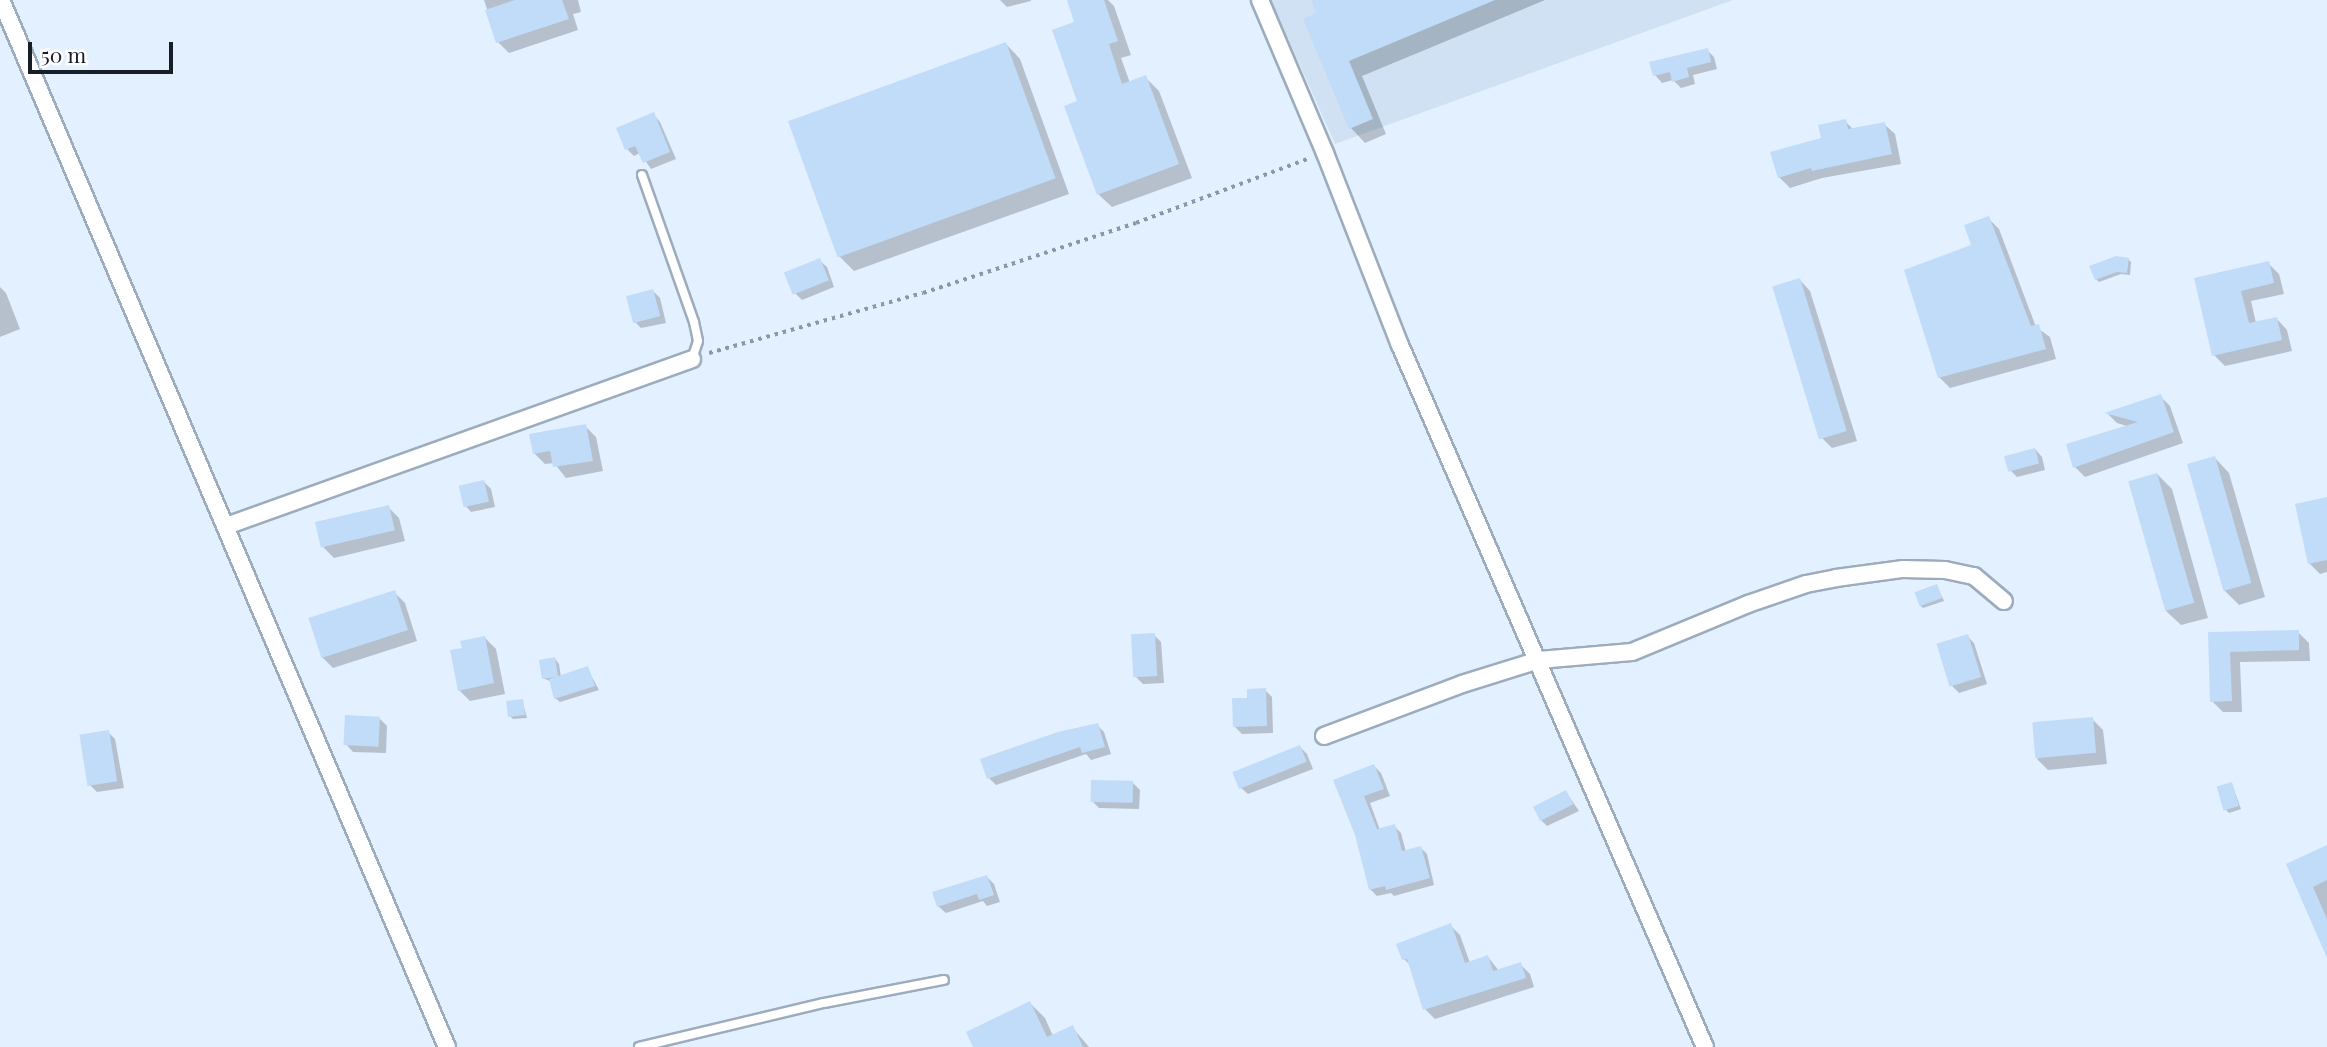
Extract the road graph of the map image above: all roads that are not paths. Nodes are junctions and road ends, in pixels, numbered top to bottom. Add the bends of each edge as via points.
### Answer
1 (1, 0) edge
2 (1260, 0) edge
3 (642, 175) dead end
4 (692, 359) joint
5 (226, 526) junction
6 (2004, 601) dead end
7 (1539, 660) junction
8 (1324, 736) dead end
9 (944, 980) dead end
10 (447, 1047) edge
11 (639, 1047) edge
12 (1704, 1047) edge

1 - 5 street
2 - 7 street via 1400,345
3 - 4 lane via 694,322 698,341
4 - 5 street
5 - 10 street
6 - 7 street via 1983,582 1962,573 1926,568 1874,571 1806,584 1632,652
7 - 8 street
7 - 12 street
9 - 11 lane

